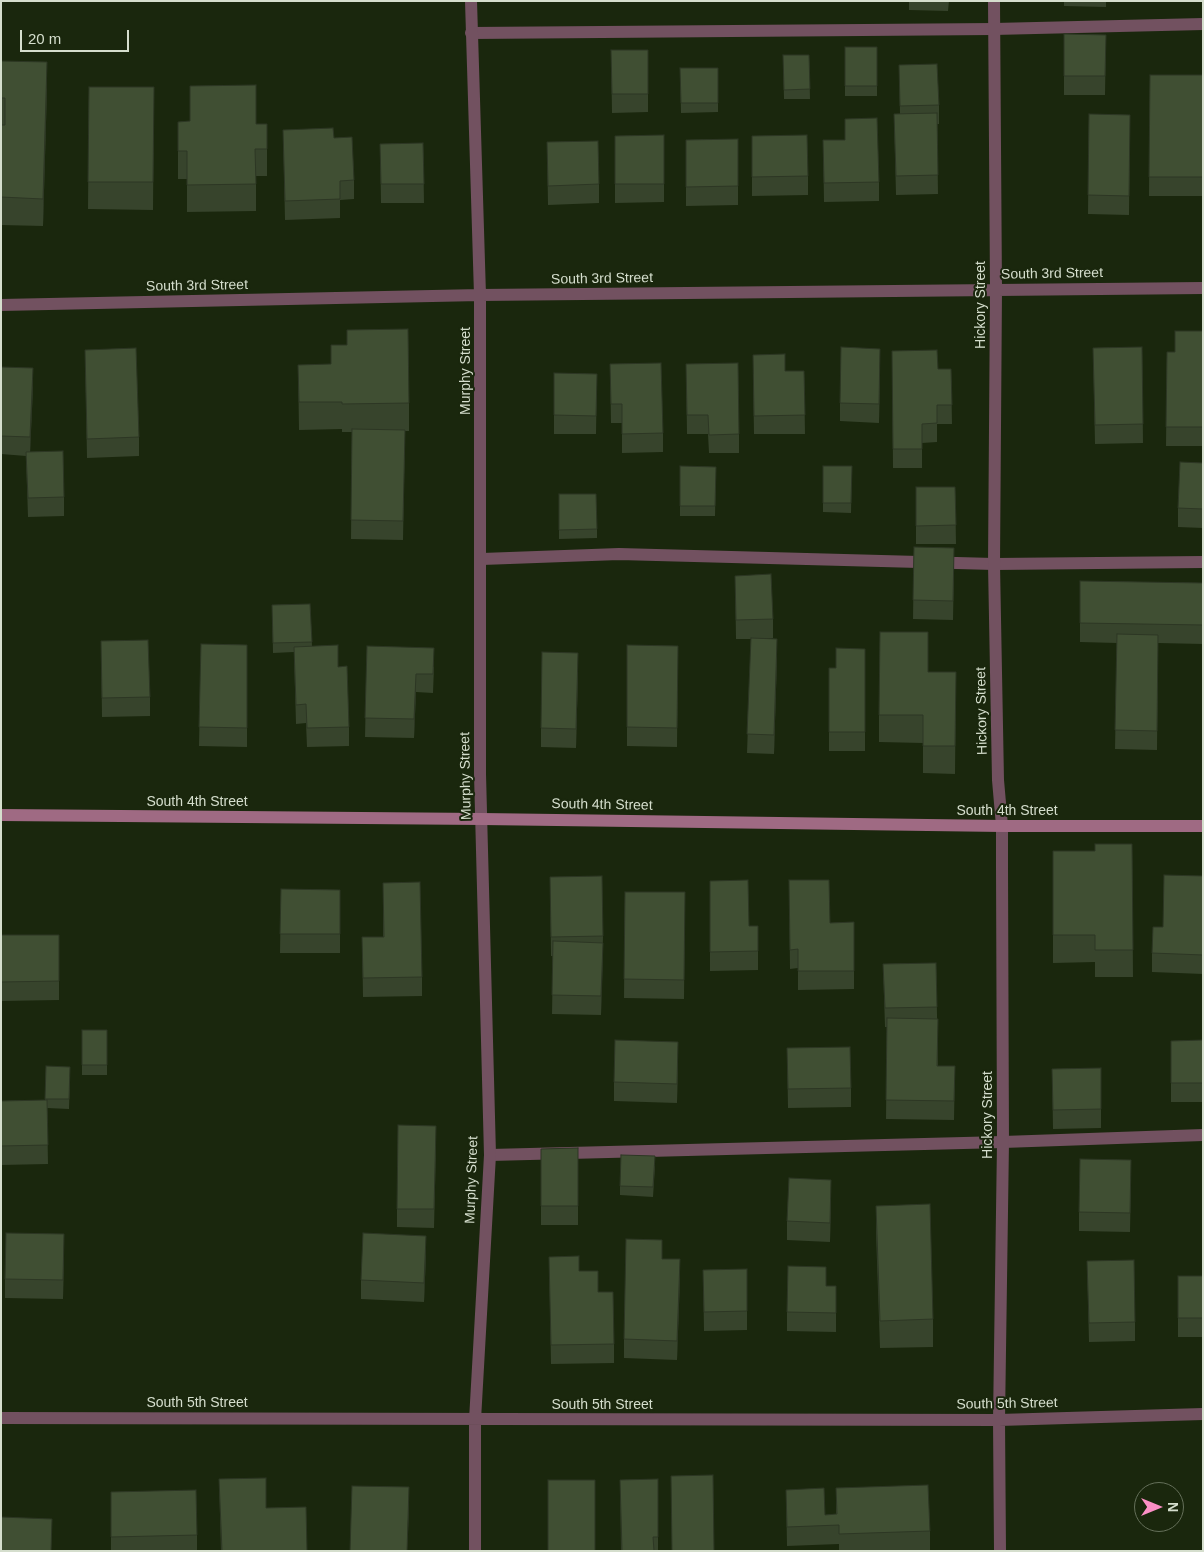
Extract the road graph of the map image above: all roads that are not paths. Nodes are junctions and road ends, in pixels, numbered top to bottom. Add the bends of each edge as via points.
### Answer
1 (471, 1) edge
2 (994, 1) edge
3 (1203, 24) edge
4 (994, 29) junction
5 (471, 33) junction
6 (1203, 288) edge
7 (996, 290) junction
8 (480, 295) junction
9 (1, 305) edge
10 (482, 559) junction
11 (1203, 562) edge
12 (994, 564) junction
13 (1, 815) edge
14 (482, 819) junction
15 (1002, 826) junction
16 (1203, 826) edge
17 (1203, 1135) edge
18 (1003, 1142) junction
19 (490, 1155) junction
20 (1203, 1414) edge
21 (1, 1418) edge
22 (475, 1420) junction
23 (999, 1420) junction
24 (475, 1551) edge
25 (1000, 1551) edge

1 - 5 street, Murphy Street
2 - 4 street, Hickory Street
3 - 4 street
4 - 5 street
4 - 7 street, Hickory Street
5 - 8 street, Murphy Street
6 - 7 street, South 3rd Street
7 - 8 street, South 3rd Street
7 - 12 street, Hickory Street
8 - 9 street, South 3rd Street
8 - 10 street, Murphy Street
10 - 12 street via 619,554
10 - 14 street, Murphy Street
11 - 12 street
12 - 15 street, Hickory Street via 998,780
13 - 14 main road, South 4th Street
14 - 15 main road, South 4th Street
14 - 19 street, Murphy Street
15 - 16 main road, South 4th Street
15 - 18 street, Hickory Street
17 - 18 street
18 - 19 street
18 - 23 street, Hickory Street
19 - 22 street, Murphy Street
20 - 23 street, South 5th Street
21 - 22 street, South 5th Street
22 - 23 street, South 5th Street
22 - 24 street, Murphy Street
23 - 25 street, Hickory Street

